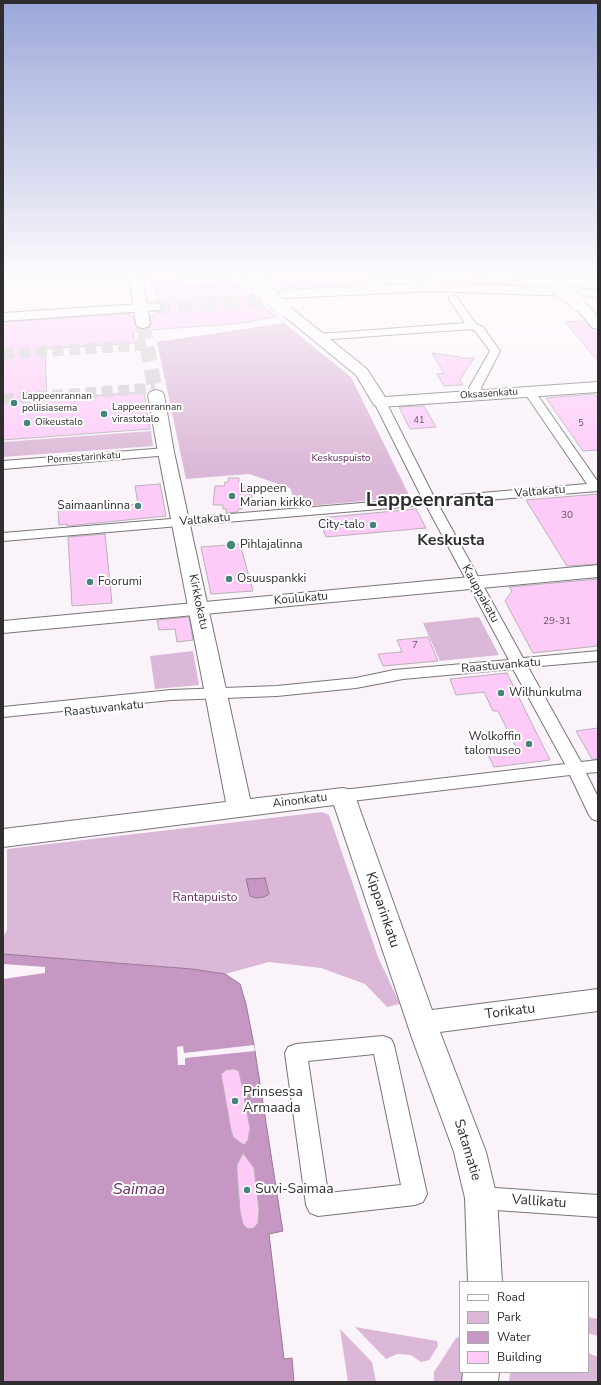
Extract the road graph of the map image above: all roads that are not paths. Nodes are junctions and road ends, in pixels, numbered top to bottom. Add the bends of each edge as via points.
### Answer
1 (321, 339) edge
2 (486, 339) edge
3 (598, 387) edge
4 (530, 392) junction
5 (156, 395) tunnel mouth
6 (478, 395) junction
7 (380, 402) junction
8 (166, 452) junction
9 (3, 465) edge
10 (597, 487) edge
11 (430, 501) junction
12 (181, 522) junction
13 (3, 536) edge
14 (598, 571) edge
15 (474, 583) junction
16 (199, 608) junction
17 (3, 627) edge
18 (598, 656) edge
19 (519, 664) junction
20 (217, 694) junction
21 (3, 712) edge
22 (3, 716) edge
23 (598, 766) edge
24 (575, 769) junction
25 (343, 796) junction
26 (240, 808) junction
27 (598, 815) edge
28 (3, 838) edge
29 (598, 1000) edge
30 (422, 1023) junction
31 (481, 1198) junction
32 (318, 1205) joint
33 (598, 1206) edge
34 (485, 1281) edge

1 - 7 street, Kauppakatu via 362,372
2 - 6 street via 496,351 475,388
3 - 4 street, Oksasenkatu
4 - 6 street, Oksasenkatu
4 - 10 street
5 - 8 street, Kirkkokatu
6 - 7 street, Oksasenkatu
7 - 11 street, Kauppakatu
8 - 9 street, Pormestarinkatu
8 - 12 street, Kirkkokatu
10 - 11 street, Valtakatu
11 - 12 street, Valtakatu
11 - 15 street, Kauppakatu
12 - 13 street, Valtakatu
12 - 16 street, Kirkkokatu
14 - 15 street, Koulukatu
15 - 16 street, Koulukatu
15 - 19 street, Kauppakatu
16 - 17 street, Koulukatu
16 - 20 street, Kirkkokatu
18 - 19 street, Raastuvankatu
19 - 20 street, Raastuvankatu via 404,674 356,683 277,691
19 - 24 street, Kauppakatu
20 - 21 street, Raastuvankatu via 171,695
20 - 22 street, Raastuvankatu via 23,717
20 - 26 street, Kirkkokatu
23 - 24 street, Ainonkatu
24 - 25 street, Ainonkatu
24 - 27 street, Kauppakatu
25 - 26 street, Ainonkatu
25 - 30 street, Kipparinkatu
26 - 28 street, Ainonkatu
29 - 30 street, Torikatu
30 - 31 street, Satamatie via 470,1152
31 - 33 street, Vallikatu
31 - 34 street, Satamatie
32 - 32 street via 415,1194 384,1045 296,1054

